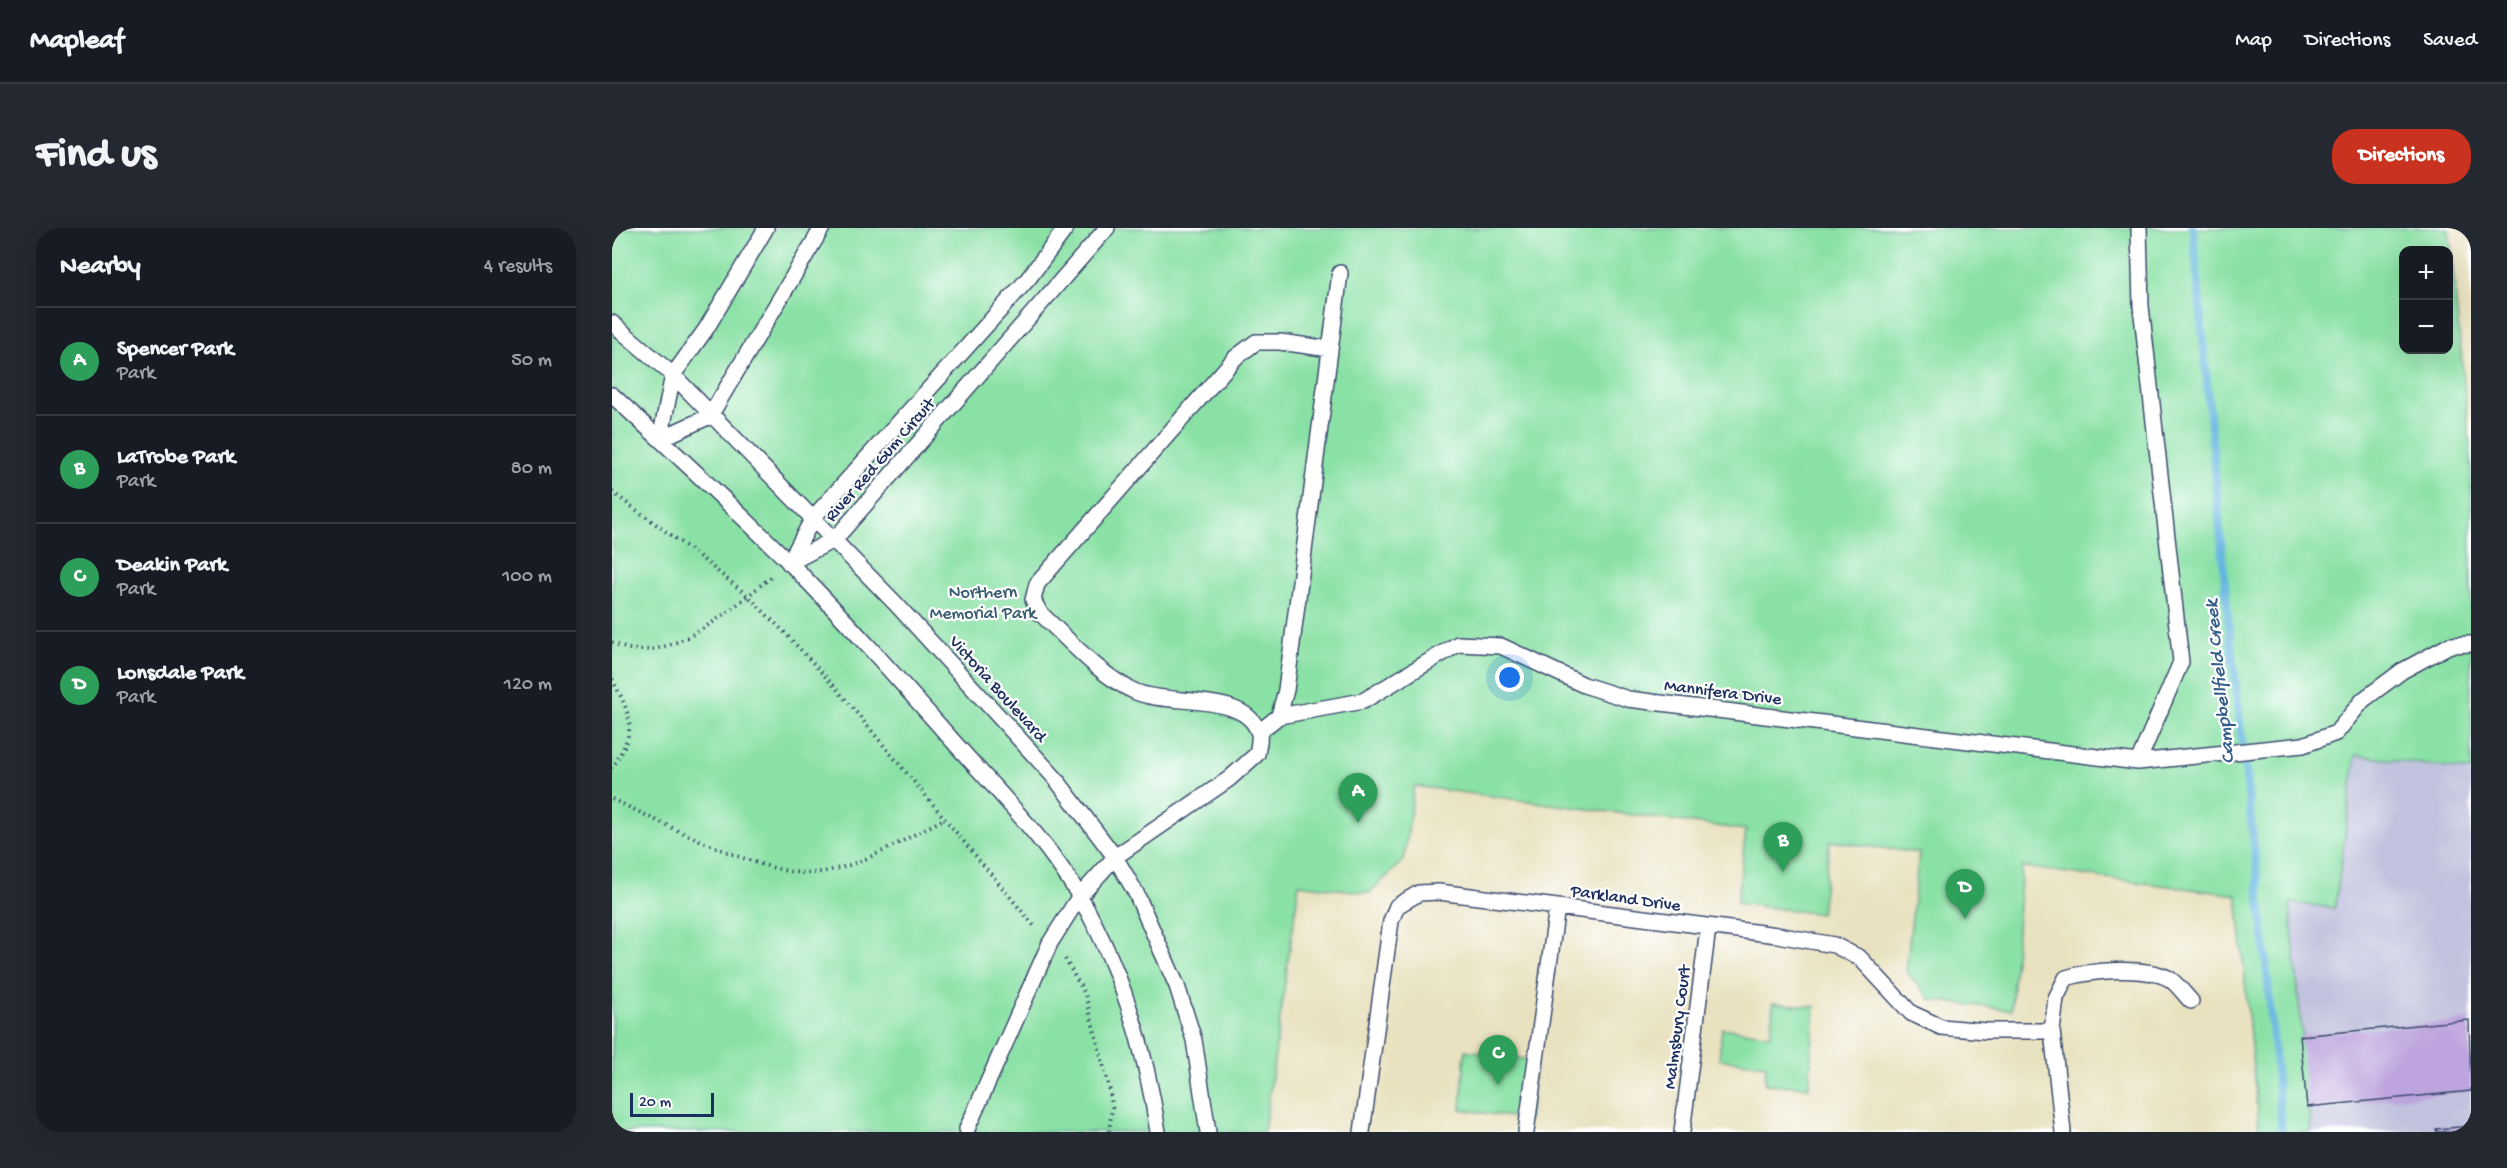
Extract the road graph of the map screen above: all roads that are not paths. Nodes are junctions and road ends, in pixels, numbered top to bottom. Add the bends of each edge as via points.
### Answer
1 (766, 228) edge
2 (822, 228) edge
3 (1066, 228) edge
4 (1107, 228) edge
5 (2139, 228) edge
6 (1340, 273) dead end
7 (612, 323) edge
8 (1330, 349) junction
9 (673, 375) junction
10 (612, 395) edge
11 (710, 416) junction
12 (660, 439) junction
13 (813, 518) junction
14 (835, 539) junction
15 (789, 563) junction
16 (2471, 644) edge
17 (1279, 716) junction
18 (1259, 732) junction
19 (2138, 762) junction
20 (1115, 857) junction
21 (1079, 897) junction
22 (1557, 906) junction
23 (1708, 928) junction
24 (2191, 1001) dead end
25 (2052, 1031) junction
26 (968, 1129) dead end
27 (1158, 1132) edge
28 (1208, 1132) edge
29 (1362, 1132) edge
30 (1526, 1132) edge
31 (1682, 1132) edge
32 (2063, 1132) edge

1 - 9 lane via 706,329
2 - 11 lane
3 - 13 lane, River Red Gum Circuit via 1028,279
4 - 14 lane, River Red Gum Circuit
5 - 19 lane via 2141,306 2181,662
6 - 8 lane
7 - 9 lane, Victoria Boulevard
8 - 17 lane via 1286,690
8 - 18 lane via 1256,342 1234,358 1037,584 1033,600 1040,613 1111,677 1137,693 1227,706 1247,714
9 - 11 lane, Victoria Boulevard
9 - 12 lane
10 - 12 lane
11 - 12 lane
11 - 13 lane, Victoria Boulevard
12 - 15 lane
13 - 14 lane, Victoria Boulevard
13 - 15 lane, River Red Gum Circuit
14 - 15 lane, River Red Gum Circuit
14 - 20 lane, Victoria Boulevard via 1055,778
15 - 21 lane via 870,647 1025,822
16 - 19 lane, Mannifera Drive via 2450,645 2402,671 2363,700 2336,733 2303,746
17 - 18 lane
17 - 19 lane, Mannifera Drive via 1363,701 1458,644 1501,646 1584,685 1628,699
18 - 20 lane via 1257,754 1229,779
20 - 21 lane
20 - 28 lane, Victoria Boulevard via 1144,910 1177,986 1194,1040
21 - 26 lane via 1050,943
21 - 27 lane via 1109,955 1137,1029
22 - 23 lane, Parkland Drive
22 - 29 lane, Parkland Drive via 1439,892 1419,893 1397,906 1391,921
22 - 30 lane
23 - 25 lane, Parkland Drive via 1834,945 1860,958 1911,1013 1941,1027
23 - 31 lane, Malmsbury Court
24 - 25 lane via 2169,978 2144,971 2081,973 2066,978 2056,998
25 - 32 lane

